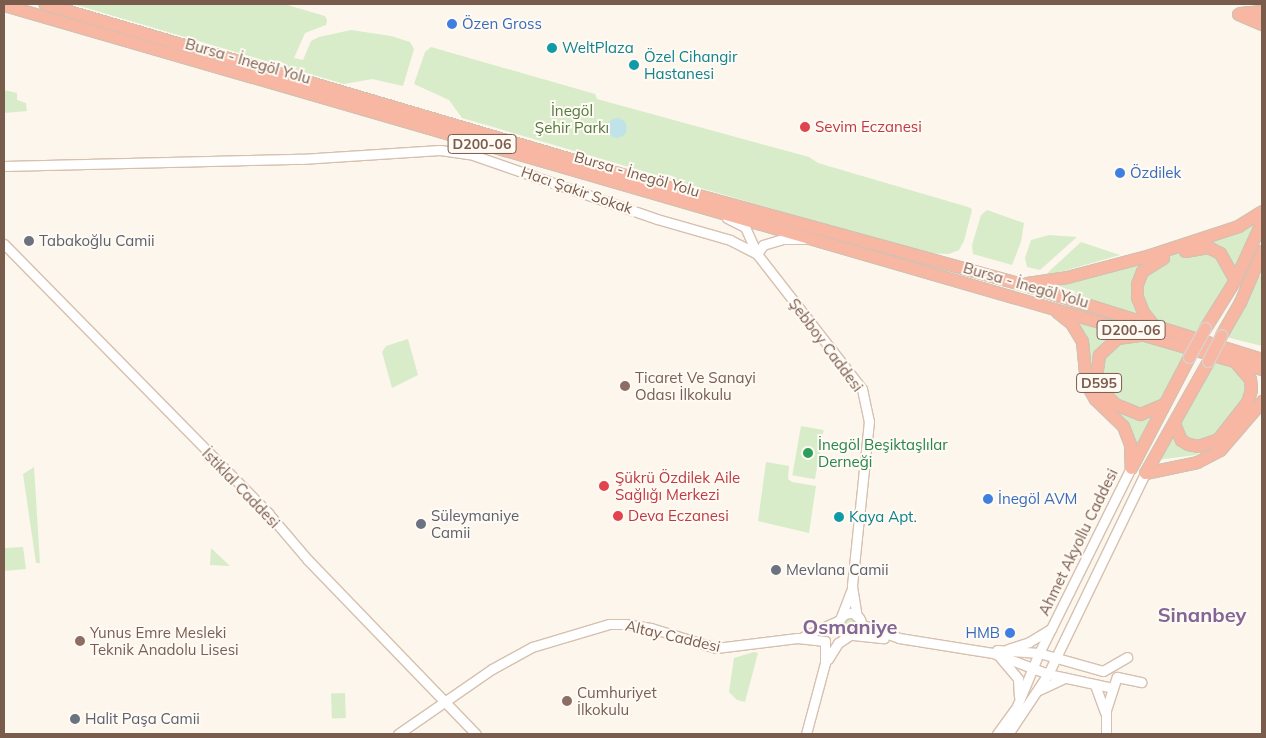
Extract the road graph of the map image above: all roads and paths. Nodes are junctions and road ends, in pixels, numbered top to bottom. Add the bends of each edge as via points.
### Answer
1 (45, 4) edge
2 (4, 5) edge
3 (1262, 11) edge
4 (1262, 24) edge
5 (4, 166) edge
6 (1262, 211) edge
7 (716, 212) junction
8 (1262, 221) edge
9 (810, 239) junction
10 (4, 244) edge
11 (1262, 251) edge
12 (757, 254) junction
13 (1257, 273) edge
14 (1235, 280) junction
15 (1018, 283) junction
16 (1052, 308) junction
17 (1154, 326) junction
18 (1143, 334) junction
19 (1262, 359) edge
20 (1232, 361) junction
21 (1262, 369) edge
22 (1262, 401) edge
23 (1163, 404) junction
24 (1174, 423) junction
25 (1131, 468) junction
26 (1145, 473) junction
27 (852, 586) junction
28 (841, 619) junction
29 (859, 620) junction
30 (828, 628) junction
31 (1051, 629) junction
32 (851, 635) junction
33 (797, 638) junction
34 (899, 638) junction
35 (825, 641) junction
36 (838, 643) junction
37 (1062, 643) junction
38 (964, 646) junction
39 (1005, 650) junction
40 (993, 653) junction
41 (1039, 653) junction
42 (1055, 658) junction
43 (1127, 658) dead end
44 (826, 663) junction
45 (1073, 664) junction
46 (1033, 667) junction
47 (1048, 674) junction
48 (1065, 678) junction
49 (1142, 682) dead end
50 (1095, 685) junction
51 (1114, 685) junction
52 (1037, 691) junction
53 (445, 702) junction
54 (1018, 706) junction
55 (1106, 717) junction
56 (398, 734) edge
57 (476, 734) edge
58 (806, 734) edge
59 (997, 734) edge
60 (1008, 734) edge
61 (1106, 734) edge

1 - 15 highway, Bursa - İnegöl Yolu / D200-06 via 627,176
2 - 7 highway, Bursa - İnegöl Yolu / D200-06
3 - 4 highway via 1238,14
5 - 12 main road, Hacı Şakir Sokak via 302,160 440,150 470,154 657,219 730,240
6 - 15 highway via 1238,226 1150,255 1067,277
7 - 9 highway, Bursa - İnegöl Yolu / D200-06
7 - 12 main road via 744,227
8 - 14 highway
9 - 12 main road via 783,239 763,245
9 - 16 highway, Bursa - İnegöl Yolu / D200-06
10 - 53 main road, İstiklal Caddesi via 268,513
11 - 13 highway
12 - 27 main road, Şebboy Caddesi via 862,389 867,406 869,421
13 - 24 highway, bridge
14 - 17 highway via 1220,253 1208,247 1196,247 1151,262 1142,270 1137,297
14 - 23 highway, bridge
15 - 17 highway, Bursa - İnegöl Yolu / D200-06
16 - 18 highway, Bursa - İnegöl Yolu / D200-06
16 - 25 highway via 1071,323 1082,341 1086,383 1095,399 1123,426 1130,444
17 - 19 highway, Bursa - İnegöl Yolu / D200-06
18 - 20 highway, Bursa - İnegöl Yolu / D200-06
18 - 23 highway, D595 via 1117,338 1099,355 1096,377 1114,404 1140,414
20 - 21 highway, Bursa - İnegöl Yolu / D200-06
20 - 24 highway via 1250,379 1252,390 1247,402 1218,439 1198,446 1188,444 1181,440
22 - 26 highway via 1220,450 1197,462
23 - 25 highway
24 - 26 highway
25 - 31 main road, Ahmet Akyollu Caddesi
26 - 37 main road
27 - 28 main road
27 - 29 main road
28 - 29 main road via 848,614
28 - 30 main road
28 - 32 main road via 841,630
29 - 32 main road
29 - 34 main road
30 - 33 main road
30 - 35 main road
31 - 39 main road via 1029,642
31 - 41 main road, Ahmet Akyollu Caddesi
32 - 34 main road
32 - 36 main road
33 - 35 main road
33 - 53 main road, Altay Caddesi via 716,648 644,626 613,624 532,647 492,669
34 - 38 main road
35 - 36 main road
35 - 44 main road
36 - 44 main road
37 - 42 main road
37 - 45 main road
38 - 39 main road
38 - 40 main road
39 - 41 main road
40 - 46 main road
40 - 54 main road via 1004,660 1018,679
41 - 42 main road
41 - 46 main road, Ahmet Akyollu Caddesi
42 - 45 main road
42 - 47 main road
43 - 45 main road via 1103,671
44 - 58 main road
45 - 51 main road
46 - 47 main road
46 - 54 main road, Ahmet Akyollu Caddesi
47 - 48 main road
47 - 52 main road
48 - 50 main road
48 - 52 main road
49 - 51 main road via 1117,678
50 - 51 main road
50 - 55 main road
51 - 55 main road
52 - 60 main road
53 - 56 main road, Altay Caddesi
53 - 57 main road, İstiklal Caddesi
54 - 59 main road
55 - 61 main road

